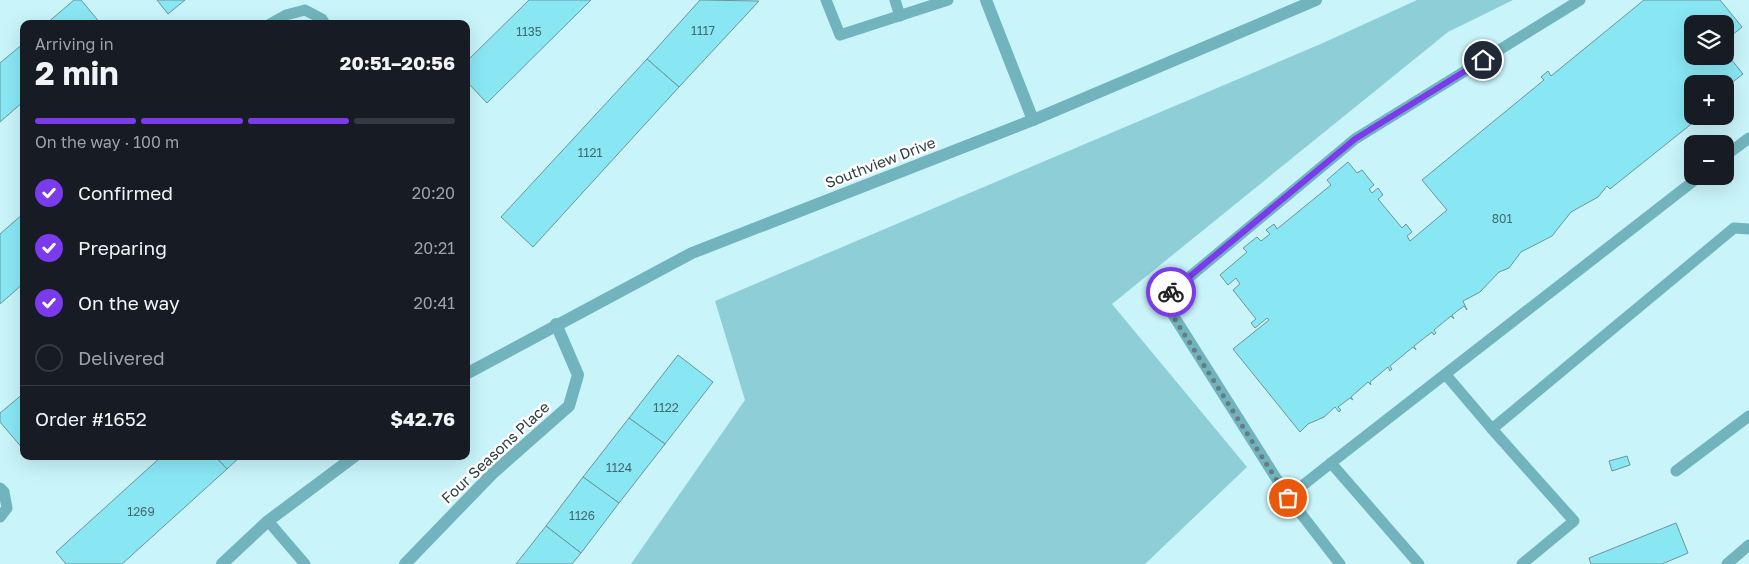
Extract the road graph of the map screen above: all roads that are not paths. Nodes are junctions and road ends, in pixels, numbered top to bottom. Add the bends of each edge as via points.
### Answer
1 (826, 0) edge
2 (895, 0) edge
3 (948, 0) edge
4 (986, 0) edge
5 (1316, 0) edge
6 (1580, 0) edge
7 (900, 16) junction
8 (277, 20) edge
9 (323, 20) edge
10 (1033, 120) junction
11 (1749, 138) edge
12 (1734, 149) edge
13 (1689, 185) edge
14 (1749, 229) edge
15 (556, 324) junction
16 (470, 369) edge
17 (1446, 375) junction
18 (1749, 416) edge
19 (1492, 429) junction
20 (350, 460) edge
21 (1331, 463) junction
22 (1676, 471) dead end
23 (0, 488) edge
24 (1288, 498) junction
25 (0, 517) edge
26 (268, 521) junction
27 (1749, 545) edge
28 (222, 564) edge
29 (305, 564) edge
30 (405, 564) edge
31 (1340, 564) edge
32 (1419, 564) edge
33 (1522, 564) edge
34 (1727, 564) edge

1 - 7 lane via 840,35
2 - 7 lane
3 - 7 lane
4 - 10 street
5 - 10 street, Southview Drive
6 - 24 lane via 1355,139 1162,299
8 - 9 lane via 305,10
10 - 15 street, Southview Drive via 692,253
11 - 12 lane
13 - 17 lane
14 - 19 lane via 1734,228
15 - 16 street, Southview Drive
15 - 30 street, Four Seasons Place via 578,374 569,406 492,474
17 - 19 lane
17 - 21 lane
18 - 22 lane
19 - 33 lane via 1574,521
20 - 26 street
21 - 24 lane
21 - 32 lane
23 - 25 lane via 7,508
24 - 31 lane
26 - 28 street
26 - 29 lane
27 - 34 lane

